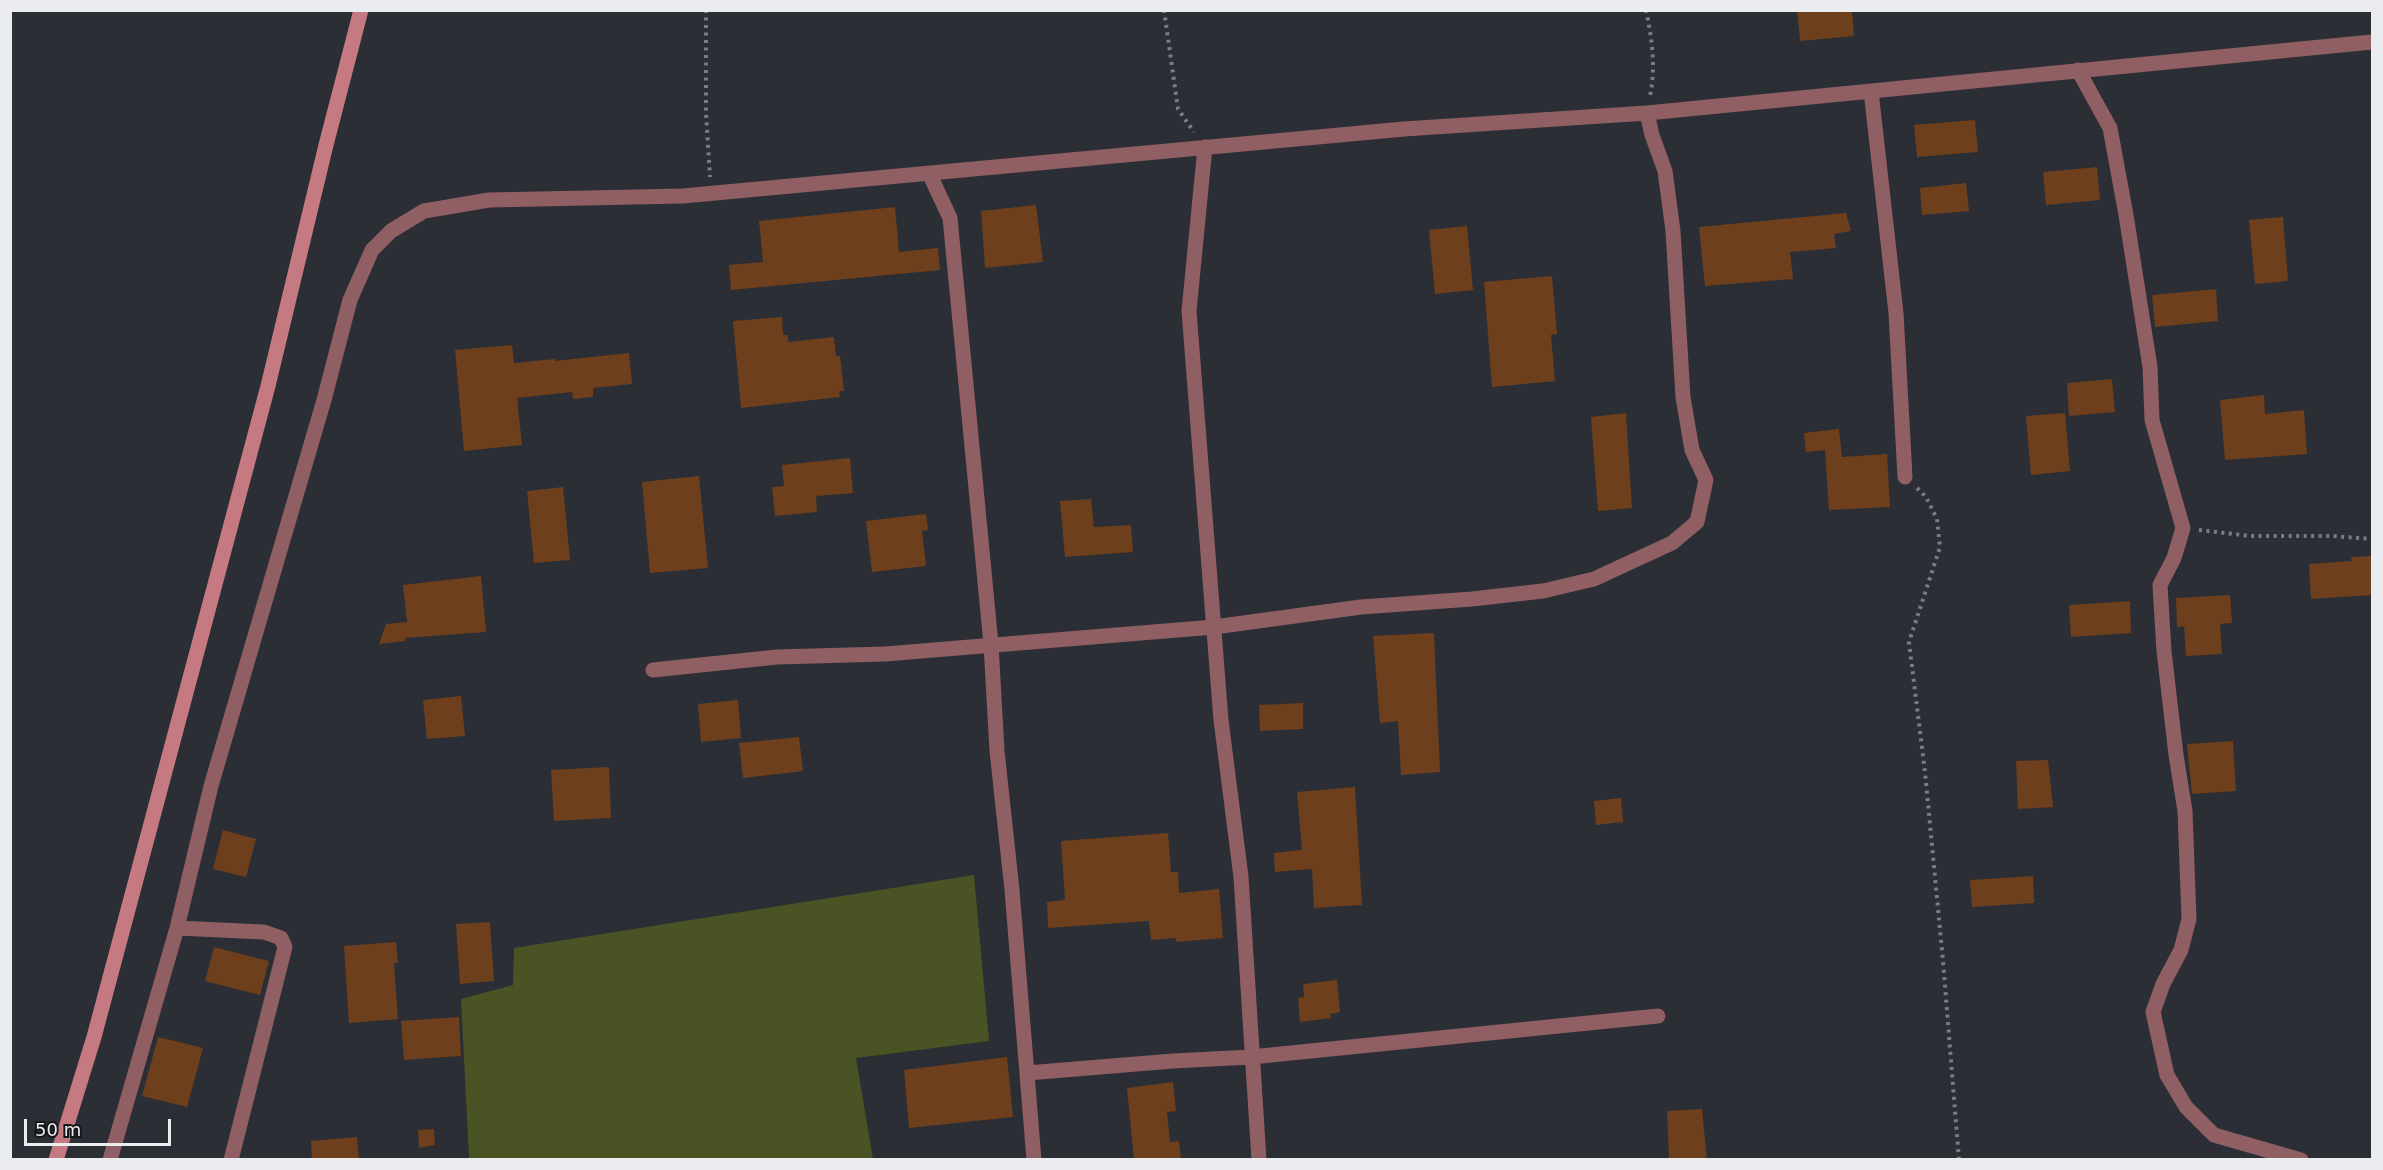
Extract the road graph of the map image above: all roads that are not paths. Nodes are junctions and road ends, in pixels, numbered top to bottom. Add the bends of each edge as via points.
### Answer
1 (361, 10) edge
2 (2373, 42) edge
3 (2078, 70) junction
4 (1871, 91) junction
5 (1647, 113) junction
6 (1205, 147) junction
7 (929, 173) junction
8 (1905, 477) road end
9 (1214, 627) junction
10 (991, 644) junction
11 (653, 670) dead end
12 (177, 928) junction
13 (1659, 1016) dead end
14 (1251, 1058) junction
15 (1027, 1073) junction
16 (56, 1160) edge
17 (110, 1160) edge
18 (231, 1160) edge
19 (1034, 1160) edge
20 (1259, 1160) edge
21 (2301, 1160) edge

1 - 16 main road via 254,441 100,1014
2 - 3 street
3 - 4 street
3 - 21 street via 2110,128 2150,367 2152,420 2183,528 2160,585 2164,651 2185,811 2189,919 2181,950 2153,1012 2167,1075 2186,1107 2214,1135
4 - 5 street
4 - 8 street via 1896,313
5 - 6 street
5 - 9 street via 1665,171 1673,231 1688,429 1692,450 1706,480 1697,522 1672,543 1594,579 1543,591 1361,607
6 - 7 street
6 - 9 street via 1189,311
7 - 10 street via 950,218
7 - 12 street via 711,193 489,200 424,211 390,231 372,250 351,300 214,774
9 - 10 street
9 - 14 street via 1221,720 1241,877
10 - 11 street via 885,654 777,657
10 - 15 street via 997,752
12 - 17 street
12 - 18 street via 264,932 281,938 285,947
13 - 14 street
14 - 15 street
14 - 20 street
15 - 19 street

